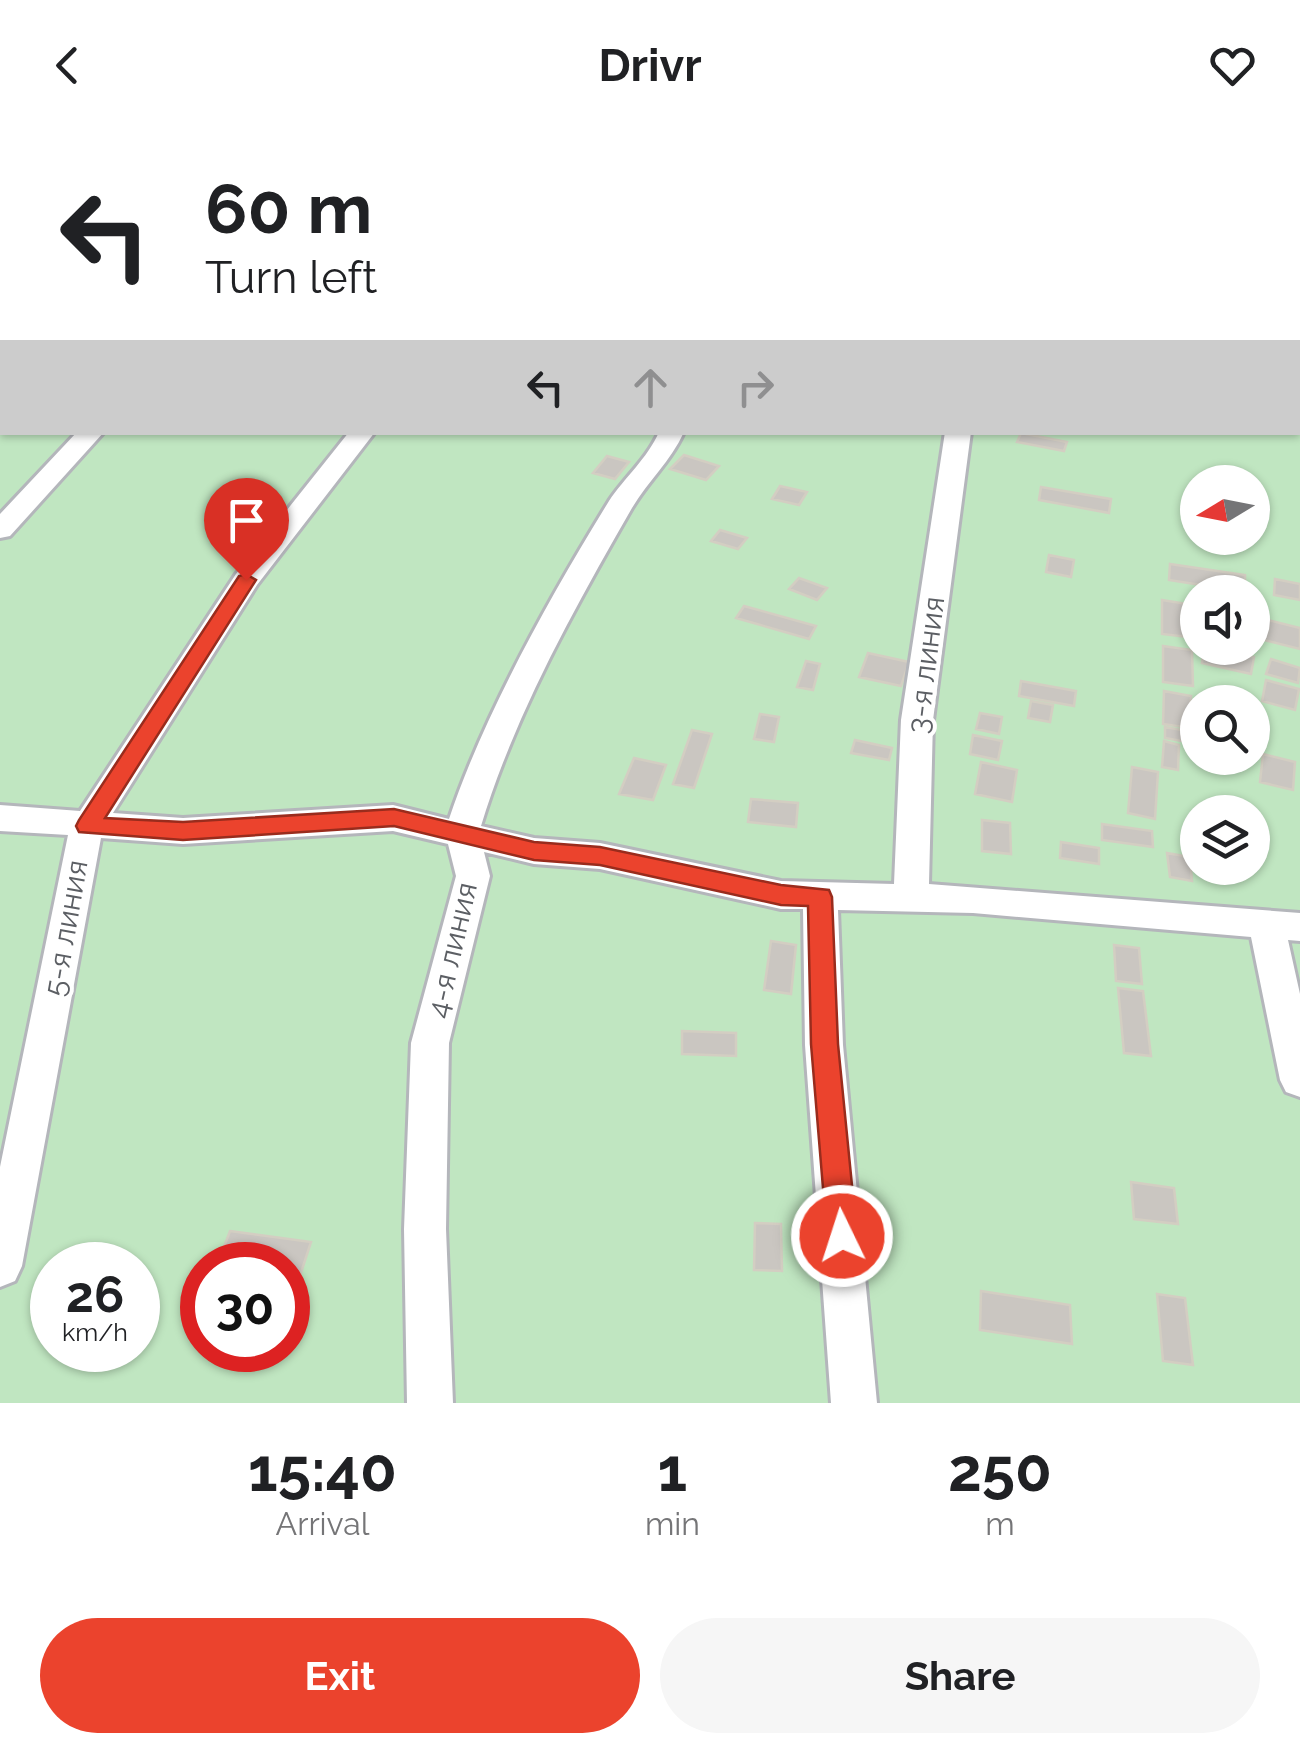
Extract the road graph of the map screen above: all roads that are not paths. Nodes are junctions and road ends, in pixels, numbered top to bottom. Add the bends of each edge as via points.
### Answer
1 (89, 435) edge
2 (360, 435) edge
3 (671, 435) edge
4 (958, 435) edge
5 (0, 530) edge
6 (0, 818) edge
7 (88, 826) junction
8 (462, 832) junction
9 (820, 897) junction
10 (911, 899) junction
11 (1283, 926) edge
12 (1300, 1080) edge
13 (0, 1266) edge
14 (430, 1403) edge
15 (854, 1403) edge

1 - 5 street
2 - 7 street, 5-я линия via 246,580
3 - 8 street, 4-я линия via 624,499 557,615 477,785
4 - 10 street, 3-я линия via 917,720
6 - 7 street
7 - 8 street via 183,831 394,818
7 - 13 street, 5-я линия
8 - 9 street via 534,851 600,856 781,895
8 - 14 street, 4-я линия via 472,876 430,1042
9 - 10 street
9 - 15 street via 824,1044
10 - 11 street
11 - 12 street

